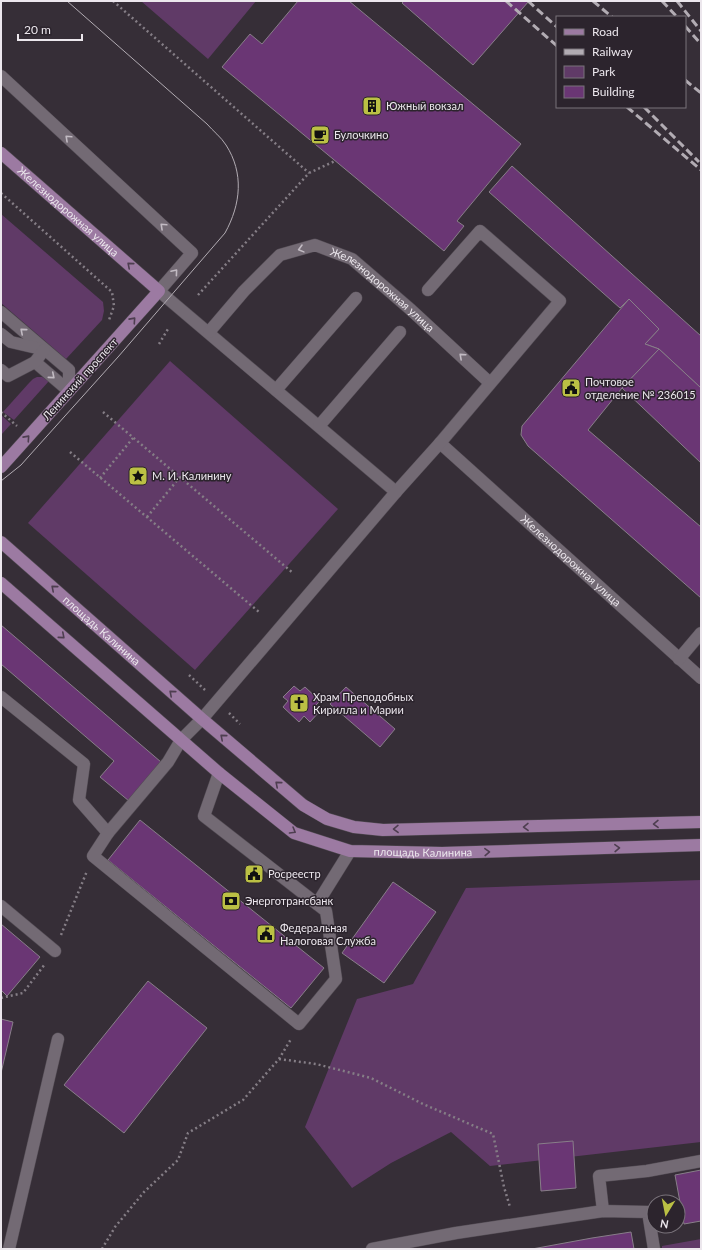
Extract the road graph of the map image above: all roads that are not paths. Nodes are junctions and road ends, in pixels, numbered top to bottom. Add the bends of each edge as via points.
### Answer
1 (1, 76) edge
2 (1, 153) edge
3 (428, 290) dead end
4 (159, 291) junction
5 (356, 298) dead end
6 (1, 312) edge
7 (209, 332) junction
8 (400, 332) dead end
9 (1, 334) edge
10 (44, 350) junction
11 (35, 362) junction
12 (1, 370) edge
13 (490, 383) junction
14 (276, 390) junction
15 (69, 391) junction
16 (319, 426) junction
17 (440, 443) junction
18 (1, 467) edge
19 (396, 492) junction
20 (1, 542) edge
21 (1, 583) edge
22 (701, 633) edge
23 (679, 658) junction
24 (701, 678) edge
25 (1, 696) edge
26 (202, 718) junction
27 (182, 740) junction
28 (219, 773) junction
29 (699, 821) edge
30 (108, 833) junction
31 (701, 845) edge
32 (350, 851) junction
33 (317, 904) junction
34 (1, 906) edge
35 (54, 951) dead end
36 (58, 1039) dead end
37 (701, 1161) edge
38 (603, 1211) junction
39 (9, 1249) edge
40 (372, 1249) edge
41 (654, 1249) edge

4 -> 1 street via 192,253
4 -> 2 main road, Железнодорожная улица
3 - 13 street via 480,231 560,301
4 - 7 street, Железнодорожная улица
15 -> 4 main road, Ленинский проспект
5 - 14 street
10 -> 6 street
13 -> 7 street, Железнодорожная улица via 352,259 315,245 280,255 244,291
7 - 14 street, Железнодорожная улица
8 - 16 street
9 - 10 street via 11,342
10 - 11 street
10 - 15 street via 69,370
11 - 12 street via 8,376
11 -> 15 street
13 - 17 street
14 - 16 street, Железнодорожная улица
18 -> 15 main road, Ленинский проспект
16 - 19 street, Железнодорожная улица
17 - 19 street
17 - 23 street, Железнодорожная улица
19 - 26 street
26 -> 20 main road, площадь Калинина
21 -> 27 main road, площадь Калинина
22 - 23 street
23 - 24 street, Железнодорожная улица
25 - 30 street via 84,764 79,800
26 - 27 street
29 -> 26 main road, площадь Калинина via 383,830 354,827 327,819 303,805
27 - 28 main road, площадь Калинина
27 - 30 street via 168,762
28 -> 32 main road, площадь Калинина via 294,833
28 - 33 street via 204,816
30 - 33 street via 93,856 299,1024 336,979 326,911
32 -> 31 main road, площадь Калинина via 442,853
32 - 33 street
34 - 35 street
36 - 39 street
37 - 38 street via 647,1171 599,1176
38 - 40 street via 456,1233
38 - 41 street via 648,1212

